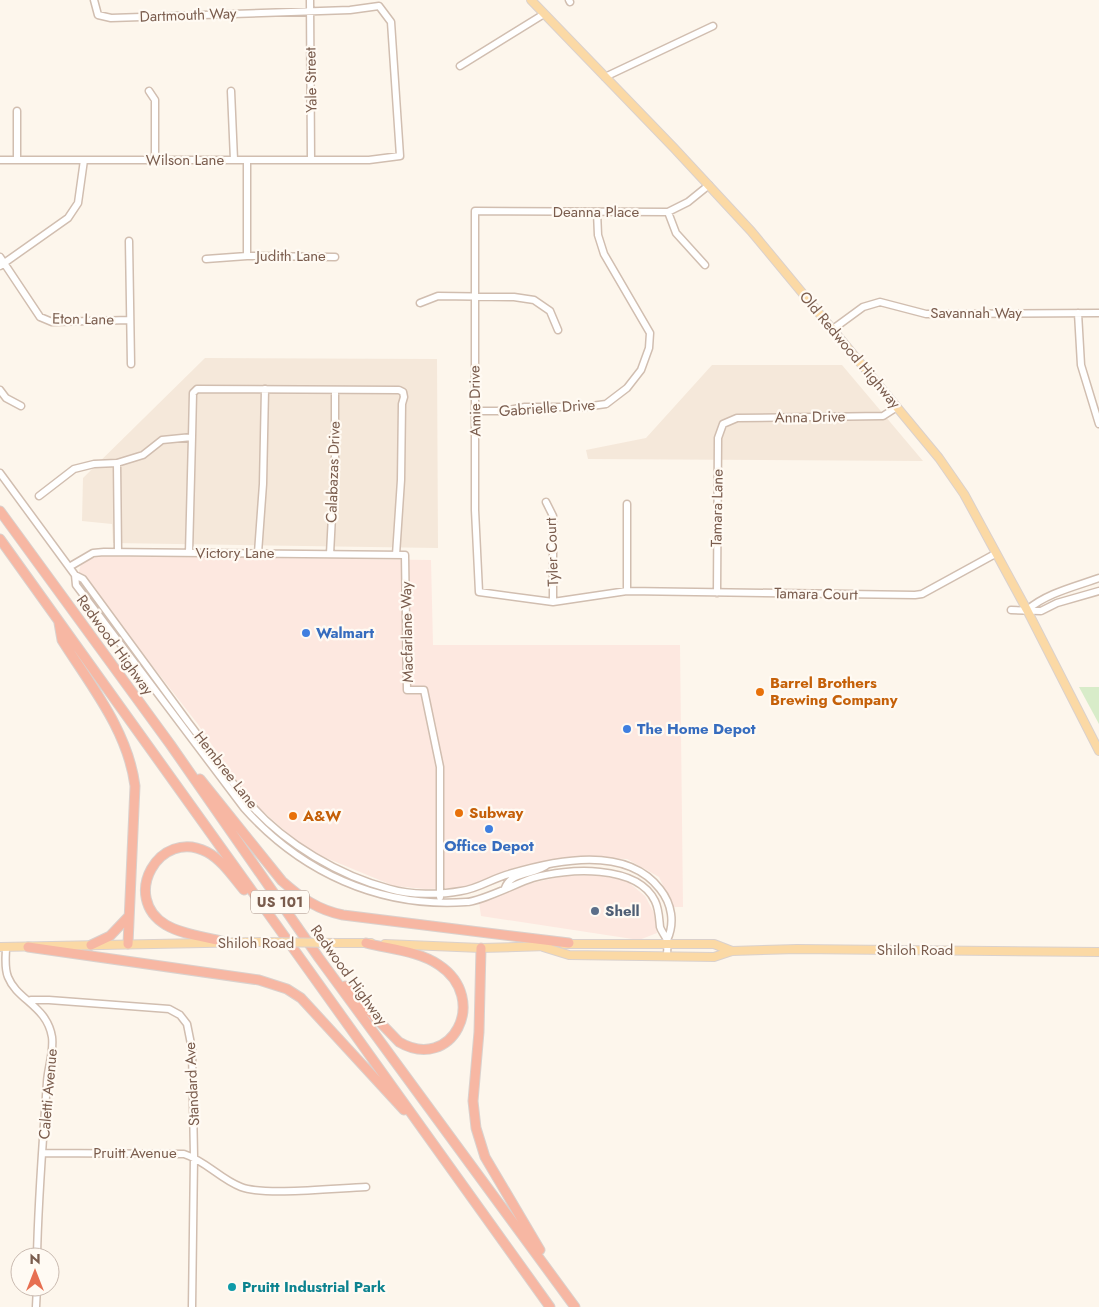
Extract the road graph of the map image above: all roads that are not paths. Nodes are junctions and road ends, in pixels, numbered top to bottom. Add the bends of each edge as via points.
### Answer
1 (94, 0) edge
2 (310, 0) edge
3 (531, 0) edge
4 (310, 11) junction
5 (544, 14) junction
6 (713, 26) dead end
7 (460, 66) dead end
8 (605, 76) junction
9 (231, 91) dead end
10 (149, 92) dead end
11 (17, 111) dead end
12 (0, 160) edge
13 (17, 160) junction
14 (84, 160) junction
15 (155, 160) junction
16 (234, 160) junction
17 (247, 160) junction
18 (311, 160) junction
19 (369, 160) joint
20 (709, 185) junction
21 (475, 211) joint
22 (597, 212) junction
23 (668, 212) junction
24 (129, 241) dead end
25 (247, 256) junction
26 (0, 257) edge
27 (335, 257) dead end
28 (206, 259) dead end
29 (2, 265) edge
30 (705, 265) dead end
31 (474, 296) junction
32 (420, 303) dead end
33 (1078, 313) junction
34 (1099, 313) edge
35 (130, 320) junction
36 (833, 329) junction
37 (558, 330) dead end
38 (131, 364) dead end
39 (265, 389) junction
40 (0, 390) edge
41 (335, 390) junction
42 (21, 406) dead end
43 (896, 406) junction
44 (475, 411) junction
45 (723, 424) joint
46 (1099, 424) edge
47 (192, 437) junction
48 (117, 463) junction
49 (0, 473) edge
50 (38, 496) dead end
51 (546, 502) dead end
52 (627, 504) dead end
53 (0, 511) edge
54 (0, 539) edge
55 (118, 552) junction
56 (189, 553) junction
57 (258, 553) junction
58 (330, 554) junction
59 (995, 554) junction
60 (396, 555) junction
61 (405, 555) joint
62 (69, 568) junction
63 (75, 575) junction
64 (1099, 578) edge
65 (627, 591) junction
66 (1099, 591) edge
67 (479, 592) joint
68 (717, 593) junction
69 (553, 602) junction
70 (1011, 610) dead end
71 (1027, 610) junction
72 (58, 620) junction
73 (170, 744) junction
74 (1099, 752) edge
75 (550, 863) junction
76 (505, 888) junction
77 (440, 894) junction
78 (440, 902) junction
79 (129, 916) junction
80 (274, 923) junction
81 (225, 942) junction
82 (667, 942) junction
83 (366, 943) junction
84 (569, 943) junction
85 (128, 944) junction
86 (91, 945) junction
87 (28, 946) junction
88 (3, 947) edge
89 (543, 947) junction
90 (481, 948) junction
91 (732, 951) junction
92 (1099, 952) edge
93 (666, 955) junction
94 (319, 958) junction
95 (30, 1000) junction
96 (432, 1142) junction
97 (44, 1153) junction
98 (194, 1157) junction
99 (366, 1187) dead end
100 (37, 1247) edge
101 (564, 1291) junction
102 (192, 1307) edge
103 (550, 1307) edge
104 (575, 1307) edge

1 - 4 street, Dartmouth Way via 98,15 111,18
2 - 4 street, Yale Street
3 - 5 main road, Old Redwood Highway
4 - 18 street, Yale Street
4 - 19 street, Dartmouth Way via 379,6 390,22 400,156
5 - 7 street
5 - 8 main road, Old Redwood Highway
6 - 8 street
8 - 20 main road, Old Redwood Highway
9 - 16 street
10 - 15 street via 154,100
11 - 13 street
12 - 13 street, Wilson Lane
13 - 14 street, Wilson Lane
14 - 15 street, Wilson Lane
14 - 29 street via 78,204 68,218
15 - 16 street, Wilson Lane
16 - 17 street, Wilson Lane
17 - 18 street, Wilson Lane
17 - 25 street
18 - 19 street, Wilson Lane
20 - 23 street, Deanna Place via 688,202
20 - 36 main road, Old Redwood Highway
21 - 22 street, Deanna Place
21 - 31 street, Amie Drive
22 - 23 street, Deanna Place
22 - 44 street, Gabrielle Drive via 598,235 604,254 650,333 650,348 641,370 627,388 606,404 584,408 525,407
23 - 30 street via 676,233
24 - 35 street
25 - 27 street, Judith Lane
25 - 28 street, Judith Lane
26 - 29 street, Eton Lane
29 - 35 street, Eton Lane via 40,317 52,322
31 - 32 street via 438,296
31 - 37 street via 514,296 534,300 550,311
31 - 44 street, Amie Drive
33 - 34 street, Savannah Way
33 - 36 street, Savannah Way via 926,314 880,302 863,308
33 - 46 street via 1081,365
35 - 38 street
36 - 43 main road, Old Redwood Highway
39 - 41 street
39 - 47 street via 197,389 193,393
39 - 57 street
40 - 42 street via 6,398
41 - 58 street, Calabazas Drive
41 - 60 street via 403,392
43 - 45 street, Anna Drive via 883,416 737,418
43 - 59 main road, Old Redwood Highway via 958,485
44 - 67 street, Amie Drive
45 - 68 street, Tamara Lane via 718,438
47 - 48 street via 162,440 143,455
47 - 56 street
48 - 50 street via 74,469
48 - 55 street
49 - 62 street, Hembree Lane
51 - 69 street, Tyler Court via 552,516
52 - 65 street
53 - 73 highway, Redwood Highway / US 101
54 - 72 highway, Redwood Highway / US 101
55 - 56 street, Victory Lane
55 - 62 street, Victory Lane via 93,553
56 - 57 street, Victory Lane
57 - 58 street, Victory Lane
58 - 60 street, Victory Lane
59 - 68 street, Tamara Court via 915,595
59 - 71 main road, Old Redwood Highway
60 - 61 street, Victory Lane
61 - 77 street, Macfarlane Way via 407,690 424,690 440,767
62 - 63 street, Hembree Lane
63 - 77 street, Hembree Lane via 83,579 251,805 268,821 306,852 366,882 393,890
63 - 78 street, Hembree Lane via 76,585 98,615 259,825 301,860 345,883 400,899
64 - 71 street via 1036,602
65 - 68 street, Tamara Court
65 - 69 street, Tamara Court
66 - 71 street via 1056,603 1041,611
67 - 69 street, Tamara Court
70 - 71 street
71 - 74 main road, Old Redwood Highway
72 - 79 highway via 62,640 121,734 133,768
72 - 80 highway, Redwood Highway / US 101
73 - 84 highway via 282,881 312,905 344,915
73 - 94 highway, Redwood Highway / US 101
75 - 76 street via 541,870 512,878
75 - 77 street, Hembree Lane via 507,874 463,891
75 - 82 street, Hembree Lane via 585,860 623,863 650,876 666,895 673,920
76 - 78 street, Hembree Lane via 468,902
76 - 82 street, Hembree Lane via 536,877 577,871 630,878 640,883 655,900 660,927
77 - 78 street, Macfarlane Way
79 - 85 highway
79 - 86 highway via 110,936
80 - 81 highway via 208,852 187,847 166,852 154,862 147,878 146,898 153,913 167,926
80 - 96 highway, Redwood Highway / US 101
81 - 83 main road, Shiloh Road, bridge
81 - 85 main road, Shiloh Road
82 - 84 main road, Shiloh Road
82 - 91 main road, Shiloh Road via 714,944
82 - 93 street, Hembree Lane
83 - 90 main road, Shiloh Road
83 - 94 highway via 423,957 450,975 462,991 464,1010 460,1026 448,1040 426,1049 407,1047 399,1042
84 - 89 main road, Shiloh Road
85 - 86 main road, Shiloh Road
86 - 87 main road, Shiloh Road
87 - 88 main road, Shiloh Road
87 - 96 highway via 259,980 287,989 301,998
88 - 95 street, Caletti Avenue via 8,977 13,986
89 - 90 main road, Shiloh Road
89 - 93 main road, Shiloh Road via 570,954
90 - 101 highway via 473,1100 476,1128 485,1156
91 - 92 main road, Shiloh Road
91 - 93 main road, Shiloh Road via 714,957
94 - 101 highway, Redwood Highway / US 101
95 - 97 street, Caletti Avenue via 48,1024 52,1037
95 - 98 street, Standard Ave via 169,1009 180,1015 187,1024 192,1049
96 - 103 highway, Redwood Highway / US 101
97 - 98 street, Pruitt Avenue via 172,1153
97 - 100 street, Caletti Avenue via 38,1196
98 - 99 street, Pruitt Avenue via 230,1182 250,1190
98 - 102 street, Standard Ave
101 - 104 highway, Redwood Highway / US 101

